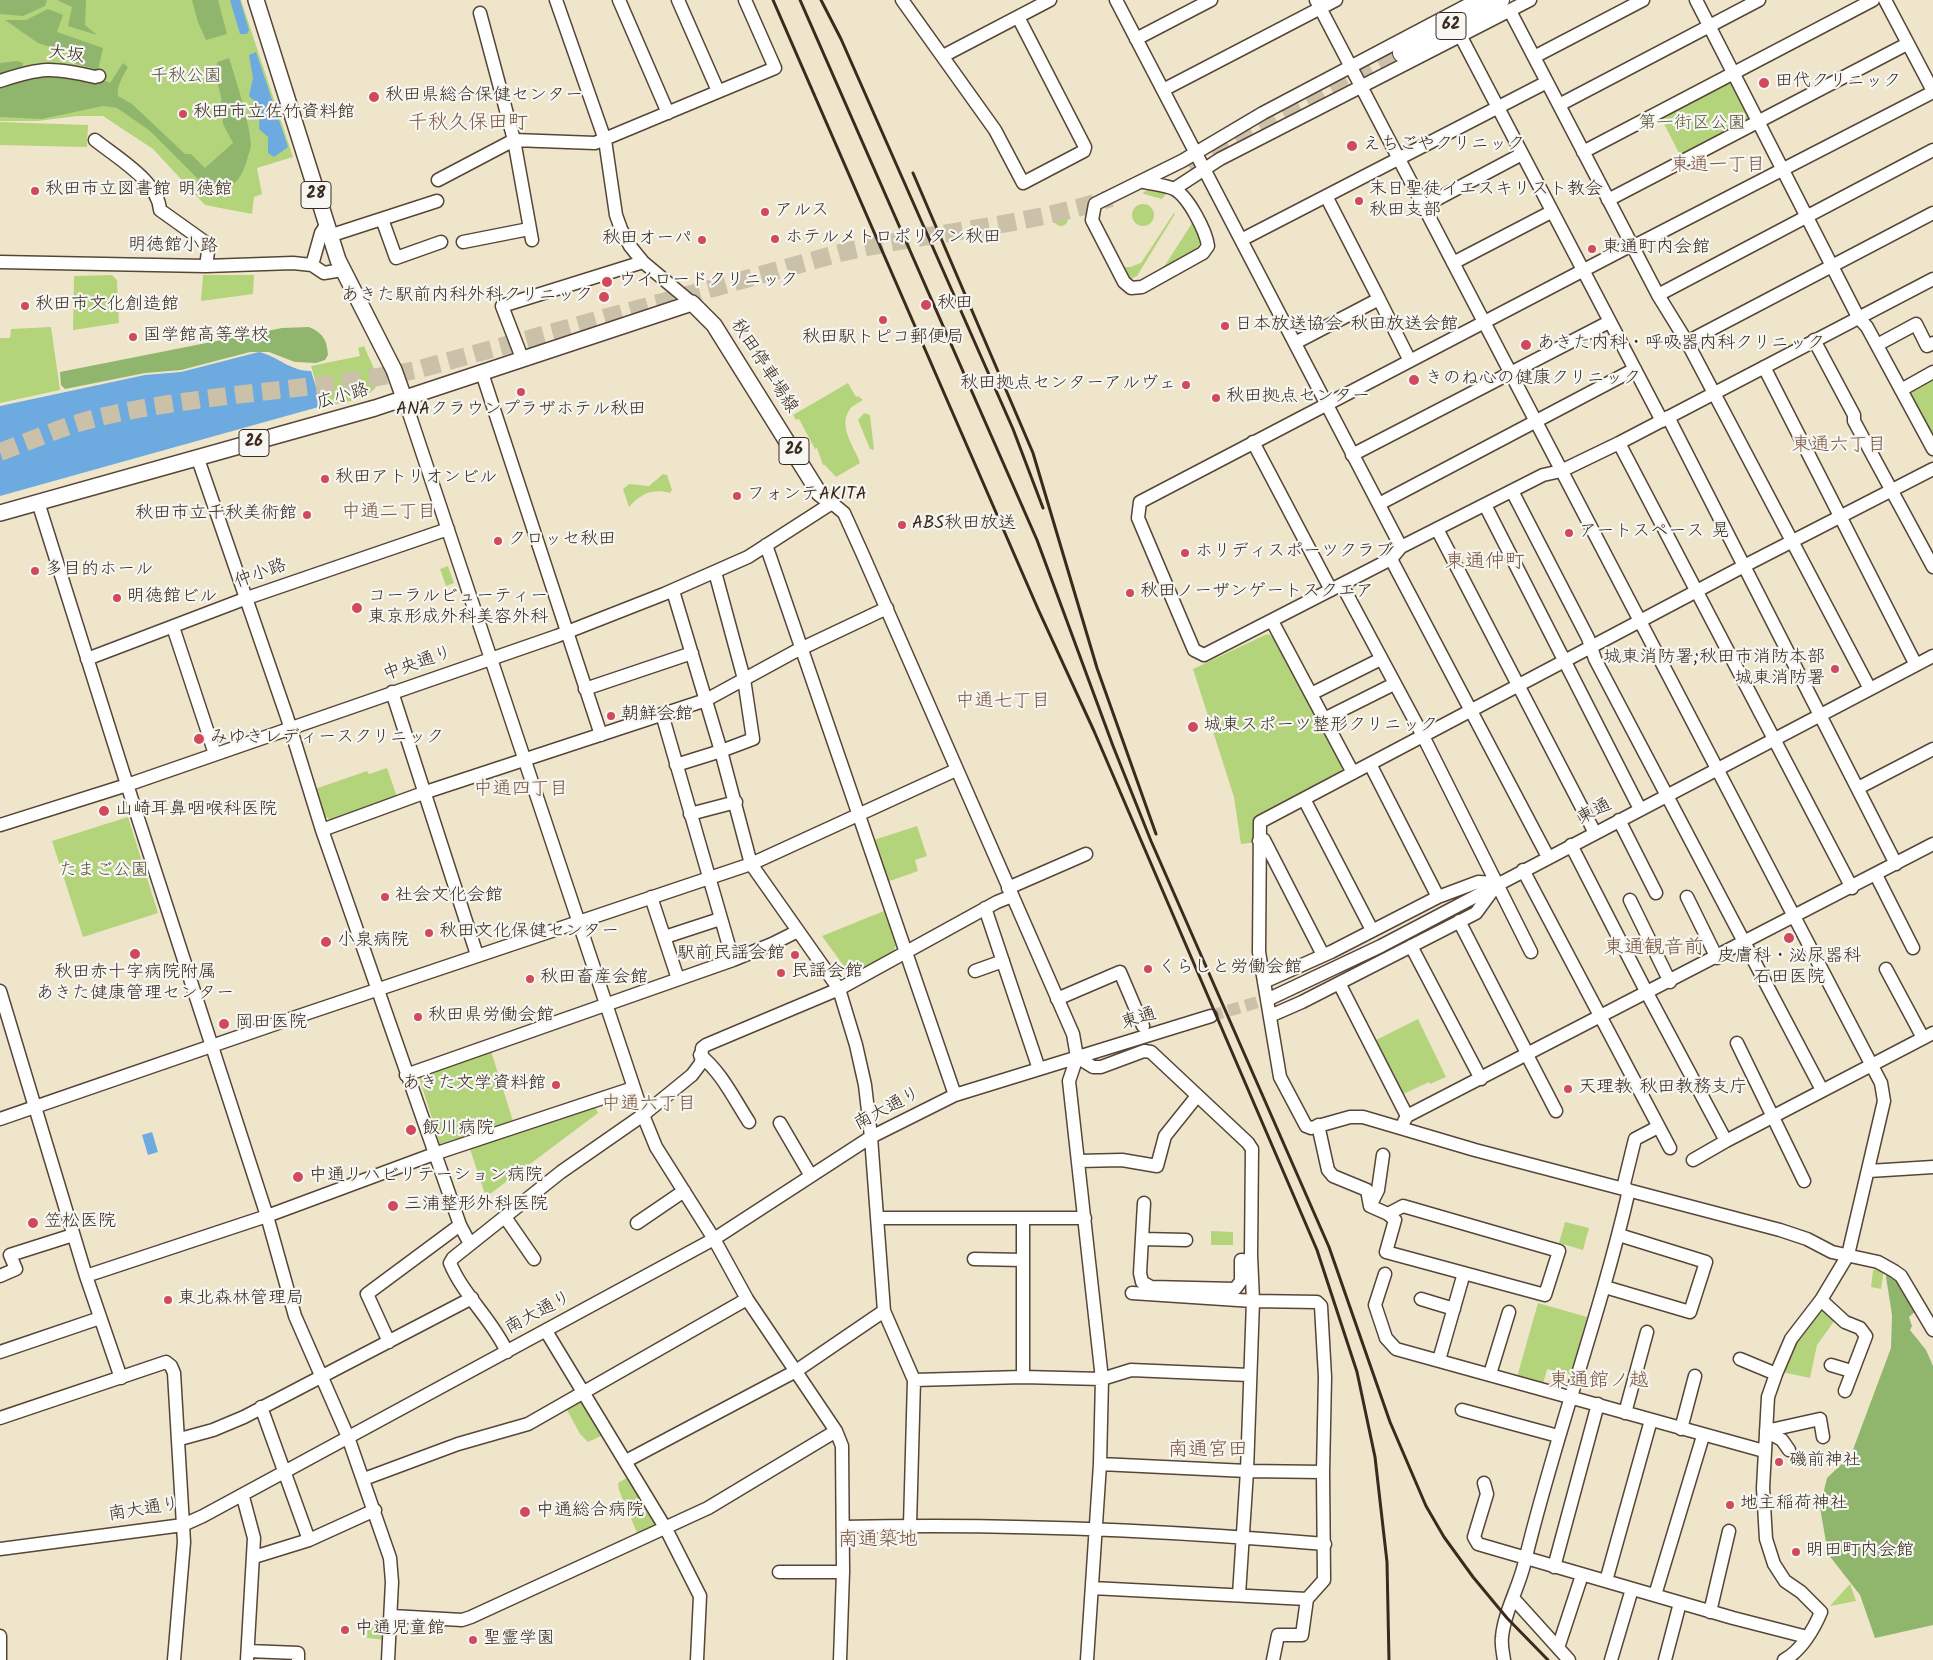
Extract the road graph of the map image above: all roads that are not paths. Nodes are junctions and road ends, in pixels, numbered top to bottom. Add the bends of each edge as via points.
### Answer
1 (256, 0) edge
2 (556, 0) edge
3 (618, 0) edge
4 (678, 0) edge
5 (745, 0) edge
6 (902, 0) edge
7 (1050, 0) edge
8 (1116, 0) edge
9 (1211, 0) edge
10 (1336, 0) edge
11 (1477, 0) edge
12 (1530, 0) edge
13 (1643, 0) edge
14 (1696, 0) edge
15 (1759, 0) edge
16 (1873, 0) edge
17 (1885, 0) edge
18 (1318, 4) edge
19 (1505, 5) edge
20 (480, 13) dead end
21 (1018, 17) junction
22 (1709, 27) junction
23 (1460, 36) junction
24 (1136, 39) junction
25 (1907, 44) junction
26 (1402, 52) tunnel mouth
27 (943, 56) junction
28 (1534, 57) junction
29 (1351, 66) junction
30 (1734, 73) junction
31 (99, 76) dead end
32 (0, 81) edge
33 (1546, 82) junction
34 (1361, 86) junction
35 (1163, 90) junction
36 (718, 91) junction
37 (1933, 92) edge
38 (1559, 105) junction
39 (1498, 107) junction
40 (668, 113) junction
41 (1758, 121) junction
42 (95, 140) dead end
43 (514, 140) junction
44 (605, 140) junction
45 (1933, 150) edge
46 (1197, 152) junction
47 (1583, 152) junction
48 (1522, 154) junction
49 (1399, 158) junction
50 (1205, 168) junction
51 (1782, 168) junction
52 (438, 180) dead end
53 (1143, 182) junction
54 (1174, 189) junction
55 (1326, 196) junction
56 (1608, 200) junction
57 (437, 201) dead end
58 (1424, 206) junction
59 (1551, 212) junction
60 (1933, 213) edge
61 (1807, 217) junction
62 (382, 219) junction
63 (327, 232) junction
64 (1241, 240) junction
65 (441, 242) dead end
66 (463, 242) dead end
67 (1632, 246) junction
68 (0, 262) edge
69 (643, 262) junction
70 (1454, 263) junction
71 (312, 265) junction
72 (206, 266) junction
73 (1832, 266) junction
74 (342, 270) junction
75 (1582, 271) junction
76 (1933, 279) edge
77 (1658, 295) junction
78 (1379, 298) junction
79 (692, 303) junction
80 (1858, 316) junction
81 (1484, 322) junction
82 (1609, 322) junction
83 (1814, 340) junction
84 (1687, 342) junction
85 (1295, 343) junction
86 (1933, 343) edge
87 (1877, 345) junction
88 (522, 358) junction
89 (1410, 361) junction
90 (1764, 367) junction
91 (1635, 369) junction
92 (482, 372) junction
93 (1933, 372) edge
94 (1512, 373) junction
95 (1901, 390) junction
96 (1714, 393) junction
97 (404, 398) junction
98 (1326, 404) junction
99 (1665, 419) junction
100 (1537, 421) junction
101 (1253, 442) junction
102 (1619, 443) junction
103 (1933, 449) edge
104 (1352, 455) junction
105 (198, 459) junction
106 (1933, 469) edge
107 (1561, 471) junction
108 (1892, 490) junction
109 (1512, 492) junction
110 (38, 502) junction
111 (832, 503) junction
112 (1378, 504) junction
113 (1485, 505) junction
114 (0, 513) edge
115 (1840, 516) junction
116 (448, 529) junction
117 (1437, 529) junction
118 (1791, 541) junction
119 (766, 546) junction
120 (1401, 548) junction
121 (1391, 559) junction
122 (1744, 566) junction
123 (1933, 567) edge
124 (715, 572) junction
125 (1336, 587) junction
126 (673, 590) junction
127 (1696, 592) junction
128 (247, 598) junction
129 (887, 608) junction
130 (1272, 621) junction
131 (1641, 621) junction
132 (173, 627) junction
133 (566, 632) junction
134 (1591, 648) junction
135 (803, 649) junction
136 (692, 652) junction
137 (1933, 656) edge
138 (87, 658) junction
139 (491, 658) junction
140 (1381, 658) junction
141 (1565, 661) junction
142 (1916, 665) junction
143 (744, 679) junction
144 (1394, 684) junction
145 (1519, 686) junction
146 (585, 689) junction
147 (1870, 689) junction
148 (392, 692) junction
149 (1311, 694) junction
150 (706, 700) junction
151 (1471, 711) junction
152 (662, 714) junction
153 (1821, 715) junction
154 (1324, 719) junction
155 (291, 728) junction
156 (601, 735) junction
157 (1423, 736) junction
158 (1774, 739) junction
159 (1933, 749) edge
160 (722, 751) junction
161 (215, 754) junction
162 (525, 760) junction
163 (676, 764) junction
164 (1370, 764) junction
165 (1717, 768) junction
166 (956, 770) junction
167 (1353, 773) junction
168 (127, 785) junction
169 (1858, 788) junction
170 (426, 792) junction
171 (1666, 796) junction
172 (1304, 799) junction
173 (736, 802) junction
174 (1640, 809) junction
175 (690, 814) junction
176 (859, 814) junction
177 (1619, 820) junction
178 (0, 825) edge
179 (322, 830) junction
180 (1594, 833) junction
181 (1259, 841) junction
182 (1933, 844) edge
183 (1571, 845) junction
184 (1086, 854) dead end
185 (1548, 857) junction
186 (751, 864) junction
187 (1896, 864) junction
188 (1523, 870) junction
189 (1876, 875) junction
190 (708, 879) junction
191 (1498, 883) junction
192 (1852, 888) junction
193 (1010, 892) junction
194 (1656, 894) dead end
195 (1687, 896) dead end
196 (651, 897) junction
197 (1438, 897) junction
198 (1630, 900) dead end
199 (984, 908) junction
200 (1796, 917) junction
201 (720, 919) junction
202 (579, 921) junction
203 (1459, 921) junction
204 (1372, 930) junction
205 (798, 931) junction
206 (664, 937) junction
207 (1744, 944) junction
208 (1411, 946) junction
209 (1913, 948) dead end
210 (905, 951) junction
211 (1531, 952) dead end
212 (477, 955) junction
213 (1323, 955) junction
214 (1717, 958) junction
215 (733, 960) junction
216 (1003, 961) junction
217 (1886, 968) dead end
218 (975, 971) dead end
219 (678, 979) junction
220 (1264, 982) junction
221 (1670, 982) junction
222 (1339, 983) junction
223 (839, 989) junction
224 (379, 990) junction
225 (0, 991) edge
226 (1647, 993) junction
227 (1271, 998) tunnel mouth
228 (1057, 999) junction
229 (606, 1004) junction
230 (1211, 1016) tunnel mouth
231 (1270, 1016) junction
232 (1599, 1018) junction
233 (1143, 1026) dead end
234 (1928, 1036) edge
235 (1737, 1043) dead end
236 (212, 1045) junction
237 (700, 1055) junction
238 (1527, 1055) junction
239 (1077, 1057) junction
240 (1872, 1064) junction
241 (1039, 1069) junction
242 (406, 1076) junction
243 (1481, 1079) junction
244 (633, 1088) junction
245 (1822, 1090) junction
246 (955, 1095) junction
247 (1197, 1096) junction
248 (36, 1107) junction
249 (1556, 1111) dead end
250 (642, 1115) junction
251 (1774, 1116) junction
252 (0, 1119) edge
253 (749, 1122) dead end
254 (1404, 1122) junction
255 (780, 1123) dead end
256 (1318, 1125) junction
257 (1658, 1127) junction
258 (871, 1137) junction
259 (1726, 1140) junction
260 (1670, 1148) dead end
261 (434, 1154) junction
262 (1383, 1155) dead end
263 (1693, 1160) dead end
264 (1078, 1161) junction
265 (1933, 1167) edge
266 (1869, 1171) junction
267 (811, 1176) junction
268 (1804, 1181) dead end
269 (1626, 1189) junction
270 (684, 1191) junction
271 (1144, 1203) dead end
272 (1370, 1206) junction
273 (1388, 1214) junction
274 (267, 1216) junction
275 (505, 1217) junction
276 (877, 1218) junction
277 (1023, 1218) junction
278 (1085, 1218) junction
279 (637, 1223) dead end
280 (460, 1225) junction
281 (73, 1235) junction
282 (1619, 1235) junction
283 (714, 1239) junction
284 (1142, 1239) junction
285 (1186, 1240) dead end
286 (470, 1244) junction
287 (1848, 1254) junction
288 (534, 1259) dead end
289 (974, 1259) dead end
290 (1023, 1260) junction
291 (1251, 1261) junction
292 (1464, 1273) junction
293 (1385, 1274) dead end
294 (0, 1276) edge
295 (86, 1276) junction
296 (1605, 1287) junction
297 (1132, 1293) dead end
298 (472, 1298) junction
299 (747, 1299) junction
300 (1421, 1299) dead end
301 (1821, 1300) junction
302 (1253, 1301) junction
303 (1454, 1309) junction
304 (884, 1311) junction
305 (1509, 1312) dead end
306 (100, 1318) junction
307 (1933, 1330) edge
308 (546, 1331) junction
309 (1647, 1332) dead end
310 (390, 1342) junction
311 (0, 1352) edge
312 (507, 1352) junction
313 (1740, 1359) dead end
314 (1439, 1360) junction
315 (1831, 1365) dead end
316 (796, 1371) junction
317 (1851, 1371) junction
318 (1490, 1374) junction
319 (1776, 1374) junction
320 (1249, 1375) junction
321 (1695, 1376) dead end
322 (1024, 1377) junction
323 (121, 1378) junction
324 (321, 1378) junction
325 (1102, 1379) junction
326 (914, 1380) junction
327 (1845, 1391) dead end
328 (584, 1394) junction
329 (1570, 1396) junction
330 (1598, 1404) junction
331 (261, 1407) junction
332 (1462, 1410) dead end
333 (1625, 1413) junction
334 (0, 1418) edge
335 (1651, 1420) junction
336 (1681, 1429) junction
337 (836, 1430) junction
338 (1766, 1431) junction
339 (348, 1436) junction
340 (1558, 1436) junction
341 (1703, 1436) junction
342 (1823, 1437) dead end
343 (180, 1439) junction
344 (1789, 1450) dead end
345 (1764, 1451) junction
346 (626, 1461) junction
347 (1100, 1464) junction
348 (1247, 1471) junction
349 (286, 1472) junction
350 (1322, 1472) junction
351 (364, 1479) junction
352 (1484, 1483) dead end
353 (243, 1497) junction
354 (375, 1510) junction
355 (183, 1525) junction
356 (910, 1525) junction
357 (843, 1527) junction
358 (666, 1529) junction
359 (1095, 1529) junction
360 (1729, 1531) dead end
361 (1243, 1537) junction
362 (308, 1540) junction
363 (1325, 1544) junction
364 (0, 1549) edge
365 (254, 1557) junction
366 (1525, 1558) junction
367 (1554, 1567) junction
368 (779, 1572) dead end
369 (843, 1572) junction
370 (1582, 1575) junction
371 (1606, 1581) junction
372 (1092, 1588) junction
373 (1632, 1589) junction
374 (1239, 1595) junction
375 (1655, 1596) junction
376 (1513, 1598) junction
377 (1307, 1599) junction
378 (1680, 1603) junction
379 (1710, 1612) junction
380 (392, 1616) junction
381 (0, 1636) edge
382 (1807, 1637) junction
383 (1558, 1648) junction
384 (248, 1655) edge
385 (0, 1660) edge
386 (174, 1660) edge
387 (298, 1660) edge
388 (388, 1660) edge
389 (697, 1660) edge
390 (840, 1660) edge
391 (1087, 1660) edge
392 (1273, 1660) edge
393 (1504, 1660) edge
394 (1569, 1660) edge
395 (1611, 1660) edge
396 (1665, 1660) edge
397 (1784, 1660) edge

1 - 63 main road, 28
2 - 44 street
3 - 40 street
4 - 36 street
5 - 36 street via 774,68
6 - 27 street
7 - 21 street
8 - 24 street
9 - 24 street
10 - 18 street
11 - 29 street
12 - 19 street
13 - 28 street
14 - 22 street
15 - 22 street
16 - 30 street
17 - 25 street
18 - 29 street
18 - 35 street
19 - 23 street
19 - 26 highway, 62
19 - 28 street
20 - 43 street
21 - 27 street
21 - 27 street via 1085,147 1084,151 1023,183 995,130
22 - 30 street
22 - 38 street
23 - 34 street
23 - 39 street
24 - 35 street
25 - 37 street
25 - 41 street
28 - 33 street
29 - 34 street
29 - 46 street
30 - 41 street
30 - 47 street
31 - 32 street, 大坂 via 40,69
33 - 38 street
33 - 39 street
34 - 49 street
34 - 50 street
35 - 46 street
36 - 40 street
37 - 51 street
38 - 47 street
39 - 48 street
39 - 49 street
40 - 44 street
41 - 51 street
41 - 56 street
42 - 72 street via 150,186 159,200 160,210 208,245
43 - 44 street via 587,144
43 - 52 street
43 - 66 street via 530,234
44 - 69 street via 620,229
45 - 61 street
46 - 50 street
46 - 53 street
47 - 56 street
48 - 58 street
48 - 59 street
49 - 55 street
49 - 58 street
50 - 54 street
50 - 64 street
51 - 61 street
51 - 67 street
53 - 54 street
53 - 54 street via 1095,204 1092,220 1130,288 1142,288 1202,253 1208,246 1190,205
55 - 64 street
55 - 78 street
56 - 67 street
57 - 62 street
58 - 70 street
59 - 70 street
59 - 75 street
60 - 73 street
61 - 73 street
61 - 77 street
62 - 63 street
62 - 65 street via 396,258
63 - 71 street via 320,233
63 - 74 main road, 28
64 - 85 street
67 - 75 street
67 - 77 street
68 - 72 street, 明徳館小路
69 - 79 street
69 - 88 street via 502,306
70 - 81 street
71 - 72 street, 明徳館小路
71 - 74 street, 明徳館小路 via 324,273
73 - 80 street
73 - 84 street
74 - 97 main road, 28 via 394,370
75 - 81 street
75 - 82 street
76 - 80 street
77 - 84 street
78 - 85 street
78 - 89 street
79 - 88 main road, 広小路 / 26
79 - 111 main road, 秋田停車場線 / 26 via 714,325 820,493
80 - 83 street
80 - 87 street
81 - 89 street
81 - 94 street
82 - 91 street
82 - 94 street
83 - 90 street
83 - 108 street
84 - 96 street
85 - 98 street
86 - 87 street via 1927,346 1916,324
87 - 95 street
88 - 92 main road, 広小路 / 26
89 - 98 street
90 - 96 street
90 - 115 street
91 - 99 street
91 - 100 street
92 - 97 main road, 広小路 / 26
92 - 133 street
93 - 95 street
94 - 100 street
94 - 104 street
95 - 103 street
96 - 99 street
96 - 118 street
97 - 105 main road, 広小路 / 26
97 - 116 street
98 - 101 street
98 - 104 street
99 - 102 street
99 - 122 street
100 - 107 street
100 - 112 street
101 - 125 street
101 - 130 street via 1140,502 1138,518 1194,650 1204,655
102 - 107 street
102 - 127 street
104 - 112 street
105 - 110 main road, 広小路 / 26
105 - 128 street
106 - 108 street
107 - 109 street via 1543,475
107 - 131 street
108 - 115 street
108 - 123 street
109 - 113 street
109 - 134 street
110 - 114 main road, 広小路 / 26
110 - 138 street
111 - 119 street, 中央通り
111 - 129 street via 844,513
112 - 120 street
113 - 117 street
113 - 141 street
115 - 118 street
115 - 142 street
116 - 128 street, 仲小路
116 - 139 street
117 - 120 street
117 - 145 street
118 - 122 street
118 - 147 street
119 - 124 street, 中央通り
119 - 135 street
120 - 121 street
121 - 125 street
121 - 151 street
122 - 127 street
122 - 153 street
124 - 126 street, 中央通り
124 - 143 street
125 - 130 street
125 - 140 street
126 - 133 street, 中央通り
126 - 136 street
127 - 131 street
127 - 158 street
128 - 132 street, 仲小路
128 - 155 street
129 - 135 street
129 - 166 street
130 - 149 street
131 - 134 street
131 - 165 street
132 - 138 street, 仲小路
132 - 161 street
133 - 139 street, 中央通り
133 - 146 street
134 - 141 street
134 - 171 street
135 - 143 street
135 - 176 street
136 - 146 street
136 - 150 street
137 - 142 street, 東通
138 - 168 street
139 - 148 street, 中央通り
139 - 162 street
140 - 144 street
140 - 149 street
141 - 145 street
141 - 174 street
142 - 147 street, 東通
143 - 150 street
143 - 160 street via 753,739
144 - 154 street
144 - 157 street
145 - 151 street
145 - 180 street
146 - 156 street
147 - 153 street, 東通
148 - 155 street, 中央通り
148 - 170 street
149 - 154 street
150 - 152 street
150 - 160 street
151 - 157 street
151 - 185 street
152 - 156 street
152 - 163 street
153 - 158 street, 東通
153 - 169 street
154 - 167 street
155 - 161 street, 中央通り
155 - 179 street
156 - 162 street
157 - 164 street
157 - 191 street
158 - 165 street, 東通
158 - 192 street
159 - 169 street
160 - 163 street
160 - 173 street
161 - 168 street, 中央通り
162 - 170 street
162 - 202 street
163 - 175 street
164 - 167 street
164 - 197 street
165 - 171 street, 東通
165 - 200 street
166 - 176 street
166 - 193 street
167 - 172 street
168 - 178 street, 中央通り
168 - 236 street
169 - 187 street
170 - 179 street
170 - 212 street
171 - 174 street, 東通
171 - 207 street
172 - 181 street via 1260,822
172 - 204 street
173 - 175 street
173 - 186 street
174 - 177 street, 東通
175 - 190 street
176 - 186 street
176 - 210 street
177 - 180 street, 東通
177 - 194 street
179 - 224 street
180 - 183 street, 東通
181 - 213 street via 1264,840
181 - 220 street via 1259,952
182 - 187 street
183 - 185 street, 東通
183 - 226 street
184 - 193 street
185 - 188 street, 東通
186 - 190 street
186 - 205 street
187 - 189 street
188 - 191 street, 東通
188 - 232 street
189 - 192 street
189 - 209 street
190 - 196 street
190 - 201 street
191 - 197 street via 1478,882
191 - 203 street via 1476,912
191 - 211 street
191 - 227 street, 東通 via 1380,946
192 - 200 street
193 - 199 street
193 - 228 street
195 - 214 street
196 - 202 street
196 - 206 street
197 - 204 street
198 - 221 street
199 - 210 street
199 - 216 street
200 - 207 street
200 - 240 street
201 - 206 street
201 - 215 street
202 - 212 street
202 - 229 street
203 - 208 street
203 - 238 street
204 - 213 street
205 - 215 street
205 - 223 street
206 - 219 street
207 - 214 street
207 - 245 street
208 - 222 street
208 - 243 street
210 - 223 street
210 - 246 street
212 - 224 street
213 - 220 street
214 - 221 street
215 - 219 street
216 - 218 street
216 - 241 street
217 - 234 street
219 - 229 street
220 - 231 street
221 - 226 street
222 - 231 street
222 - 254 street
223 - 237 street via 706,1044
223 - 258 street via 865,1085
224 - 236 street
224 - 242 street
225 - 248 street
226 - 232 street
226 - 259 street
228 - 233 street via 1120,972
228 - 239 street via 1073,1034
229 - 242 street
229 - 244 street
230 - 239 street, 東通
231 - 256 street via 1280,1078 1306,1126
232 - 238 street
232 - 257 street
234 - 240 street
235 - 251 street
236 - 248 street
236 - 274 street
237 - 250 street via 701,1063 692,1075
237 - 253 street via 727,1085
238 - 243 street
238 - 249 street
239 - 241 street, 南大通り
239 - 247 street via 1092,1067 1101,1067 1144,1051 1151,1052
239 - 264 street via 1070,1081
240 - 245 street
240 - 266 street via 1881,1083 1884,1101
241 - 246 street, 南大通り
242 - 261 street
243 - 254 street
244 - 250 street
244 - 261 street
245 - 251 street
246 - 258 street, 南大通り
247 - 264 street via 1165,1136 1156,1166 1122,1160
247 - 291 street via 1252,1149
248 - 252 street
248 - 281 street
250 - 270 street via 656,1148
250 - 275 street via 561,1172
251 - 259 street
251 - 268 street
254 - 256 street via 1363,1117
254 - 269 street via 1475,1150
255 - 267 street
256 - 272 street via 1328,1170 1333,1176 1366,1190
257 - 260 street
257 - 269 street via 1635,1139
258 - 267 street, 南大通り
258 - 276 street
259 - 263 street
261 - 274 street
261 - 280 street
262 - 272 street via 1378,1190
264 - 278 street
265 - 266 street
266 - 287 street
267 - 283 street, 南大通り
269 - 282 street
269 - 287 street via 1780,1230 1832,1252
270 - 279 street
270 - 283 street
271 - 284 street
272 - 273 street
273 - 292 street via 1395,1220 1386,1252
273 - 292 street via 1403,1206 1559,1251 1545,1295
274 - 295 street
274 - 324 street via 295,1316
275 - 286 street
275 - 288 street
276 - 277 street
276 - 304 street
277 - 278 street
277 - 290 street
278 - 325 street
280 - 286 street
280 - 310 street via 367,1294
281 - 294 street via 10,1255 16,1269
281 - 295 street
282 - 296 street
282 - 296 street via 1706,1262 1690,1312
283 - 299 street
283 - 308 street, 南大通り
284 - 285 street
284 - 291 street via 1140,1273 1142,1282 1152,1287 1235,1289 1241,1281 1241,1260
286 - 298 street via 450,1263
287 - 301 street
287 - 307 street via 1878,1262 1900,1276
289 - 290 street
290 - 322 street
291 - 302 street
292 - 303 street
293 - 314 street via 1375,1305 1386,1338 1396,1349
295 - 306 street
296 - 329 street
297 - 302 street
298 - 310 street
298 - 312 street
299 - 316 street
299 - 328 street
300 - 303 street
301 - 317 street via 1866,1336
301 - 319 street via 1792,1339
302 - 320 street
302 - 350 street via 1317,1302 1322,1306
303 - 314 street
304 - 316 street
304 - 326 street
305 - 318 street
306 - 311 street
306 - 323 street
308 - 312 street, 南大通り
308 - 328 street
309 - 333 street
310 - 324 street
312 - 339 street, 南大通り
313 - 319 street
314 - 318 street
315 - 317 street
316 - 337 street
316 - 346 street
317 - 327 street
318 - 329 street
319 - 338 street via 1768,1397
320 - 325 street via 1131,1370
320 - 348 street
321 - 336 street
322 - 325 street
322 - 326 street
323 - 334 street
323 - 343 street via 166,1362 171,1366
324 - 331 street
324 - 339 street
325 - 347 street
326 - 356 street
328 - 346 street
328 - 351 street via 528,1424 458,1444
329 - 330 street
329 - 340 street
330 - 333 street
330 - 367 street
331 - 343 street via 212,1430
331 - 349 street
332 - 340 street
333 - 335 street
335 - 336 street
335 - 371 street
336 - 341 street
337 - 357 street via 842,1446
337 - 358 street via 708,1508
338 - 342 street via 1820,1419
338 - 344 street via 1782,1440
338 - 345 street
339 - 349 street, 南大通り
339 - 351 street
340 - 366 street
341 - 345 street
341 - 375 street
343 - 355 street
345 - 382 street via 1766,1539 1774,1564 1785,1581 1821,1612
346 - 358 street
347 - 348 street
347 - 359 street
348 - 350 street
348 - 361 street
349 - 353 street, 南大通り
349 - 362 street
350 - 363 street
351 - 354 street
352 - 366 street via 1487,1494 1474,1537 1478,1544
353 - 355 street, 南大通り
353 - 365 street via 252,1525
354 - 362 street
354 - 380 street via 390,1558
355 - 364 street, 南大通り
355 - 386 street
356 - 357 street
356 - 359 street
357 - 369 street
358 - 380 street via 472,1618
358 - 389 street via 700,1596
359 - 361 street
359 - 372 street
360 - 379 street
361 - 363 street
361 - 374 street
362 - 365 street
363 - 377 street via 1324,1580
365 - 384 street
366 - 367 street
366 - 376 street
367 - 370 street
368 - 369 street
369 - 390 street
370 - 371 street
370 - 383 street
371 - 373 street
372 - 374 street
372 - 391 street
373 - 375 street
373 - 395 street
374 - 377 street
375 - 378 street
376 - 383 street
376 - 393 street via 1502,1638
377 - 392 street via 1302,1635 1278,1635
378 - 379 street
378 - 396 street
379 - 382 street
380 - 388 street
381 - 385 street
382 - 397 street
383 - 394 street
384 - 387 street via 298,1653

